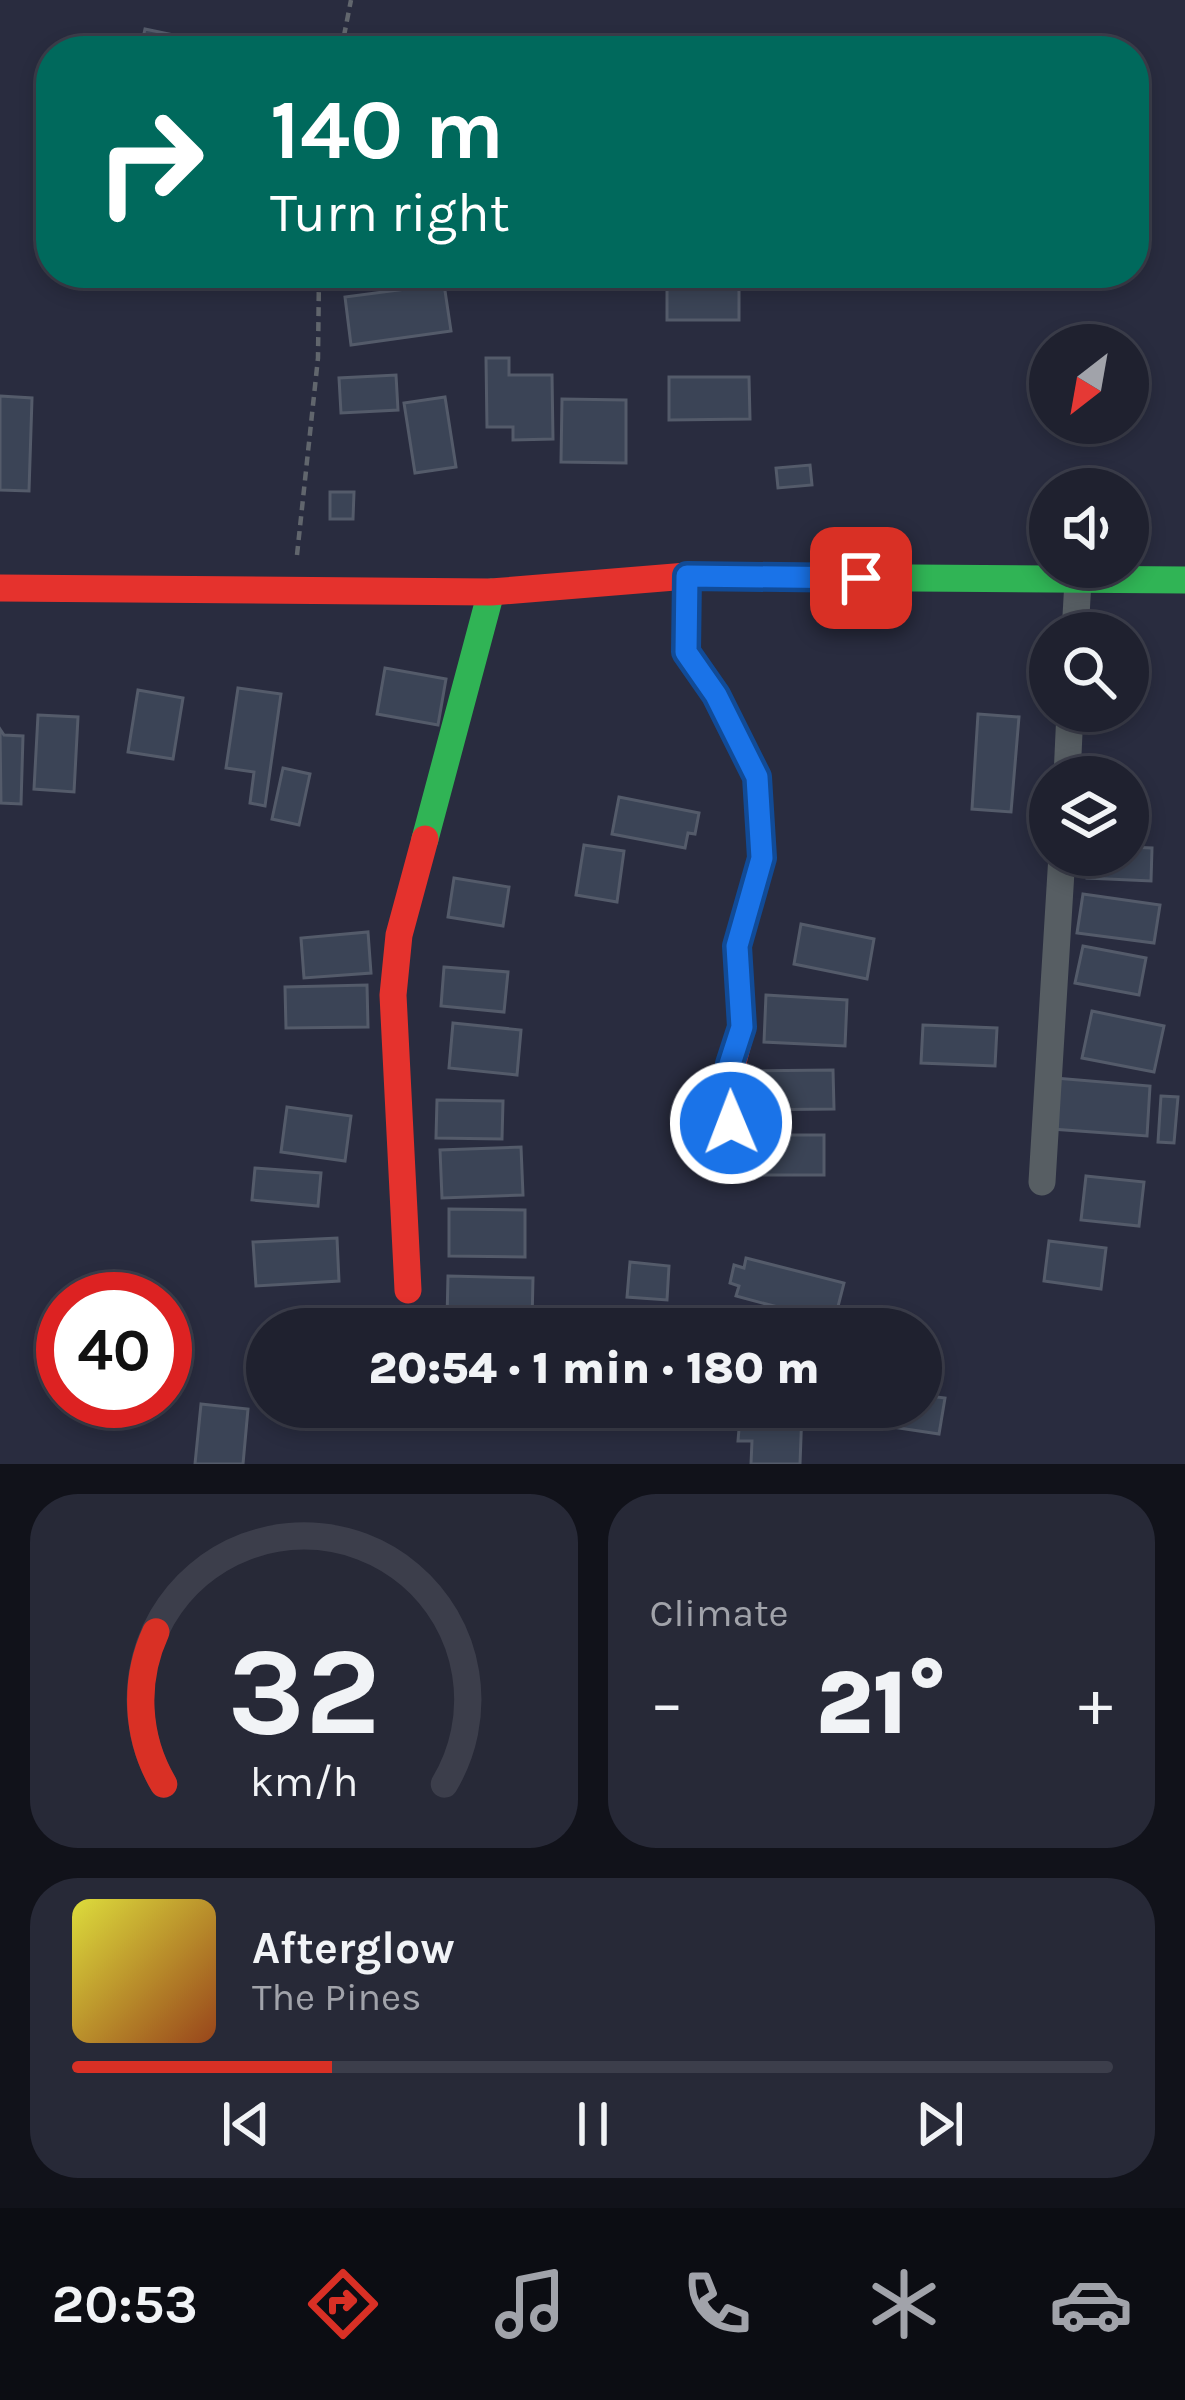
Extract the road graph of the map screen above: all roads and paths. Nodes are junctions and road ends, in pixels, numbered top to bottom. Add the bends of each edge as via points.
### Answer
1 (351, 0) edge
2 (344, 36) edge
3 (319, 288) edge
4 (687, 576) junction
5 (1029, 580) edge
6 (1149, 580) edge
7 (1185, 580) edge
8 (0, 588) edge
9 (293, 591) junction
10 (491, 592) junction
11 (1061, 876) edge
12 (735, 1164) dead end
13 (1042, 1182) dead end
14 (408, 1290) dead end

1 - 2 path
3 - 9 path
4 - 5 street
4 - 10 street
4 - 12 street via 686,652 757,777 762,858 737,946 742,1027 728,1082
6 - 7 street
8 - 9 street
9 - 10 street
10 - 14 street via 399,935 393,995
11 - 13 street

